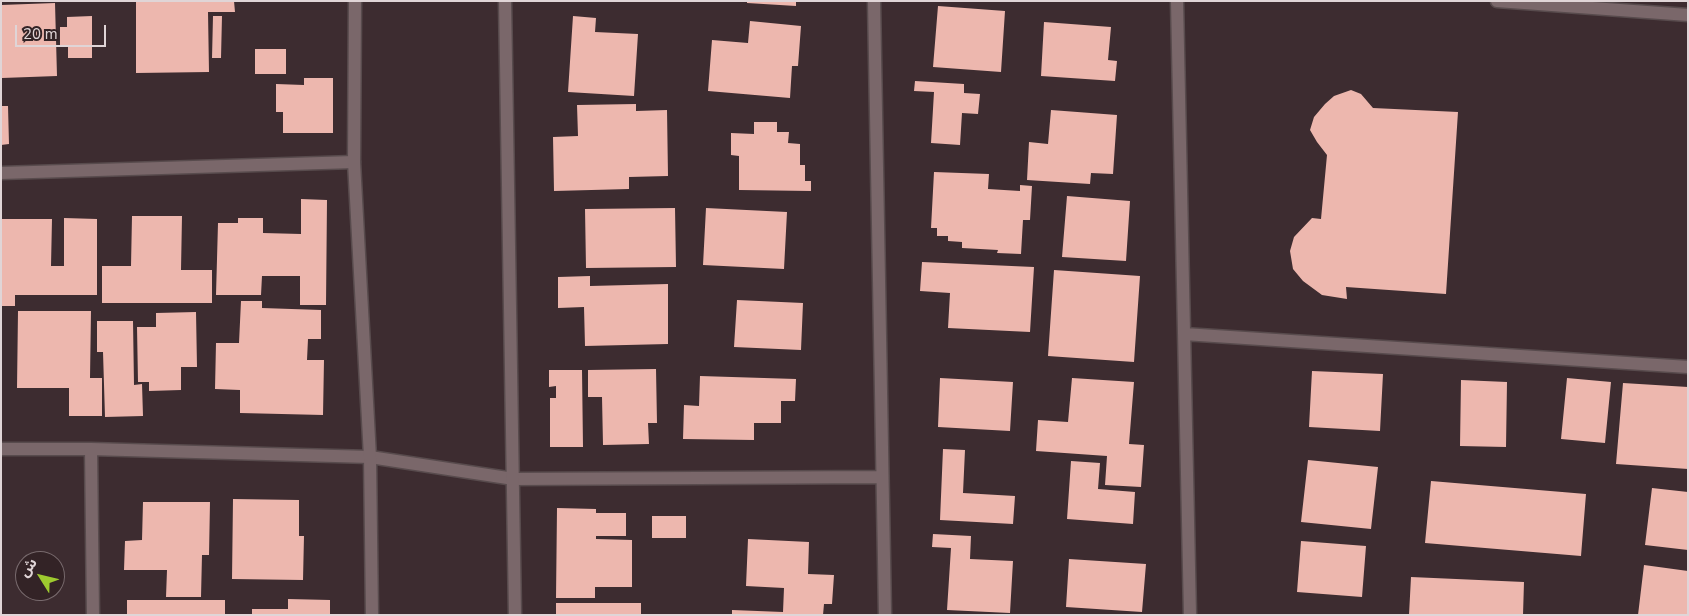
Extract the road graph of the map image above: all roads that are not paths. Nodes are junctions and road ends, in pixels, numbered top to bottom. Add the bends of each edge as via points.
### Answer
1 (355, 1) edge
2 (505, 1) edge
3 (874, 1) edge
4 (1177, 1) edge
5 (1497, 1) edge
6 (1688, 14) edge
7 (354, 162) junction
8 (1, 173) edge
9 (1184, 334) junction
10 (1688, 367) edge
11 (1, 449) edge
12 (90, 449) junction
13 (370, 456) junction
14 (881, 476) junction
15 (514, 479) junction
16 (93, 615) edge
17 (372, 615) edge
18 (515, 615) edge
19 (885, 615) edge
20 (1190, 615) edge

1 - 7 street
2 - 15 street
3 - 14 street
4 - 9 street
5 - 6 street
7 - 8 street
7 - 13 street
9 - 10 street
9 - 20 street
11 - 12 street
12 - 13 street
12 - 16 street
13 - 15 street
13 - 17 street
14 - 15 street
14 - 19 street
15 - 18 street

